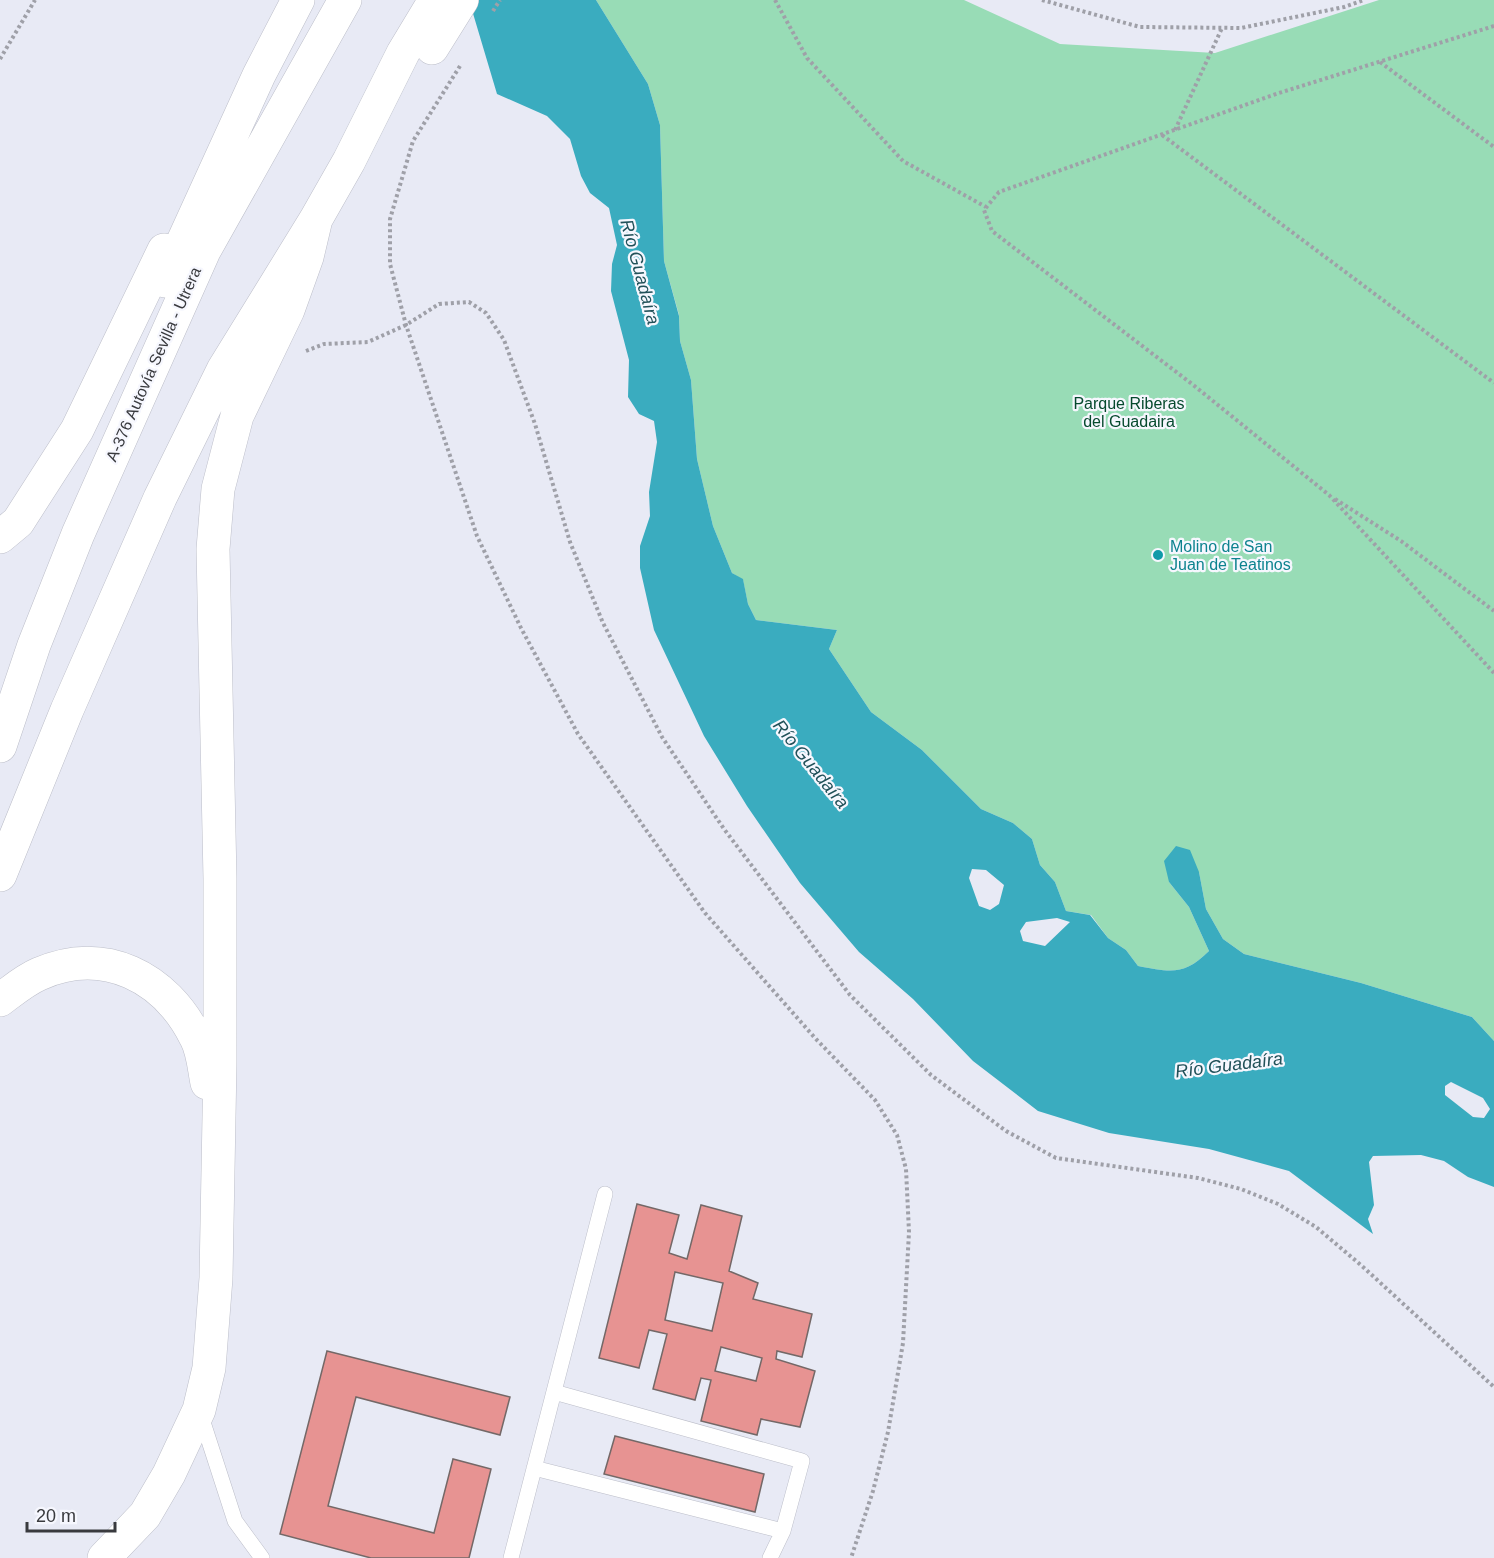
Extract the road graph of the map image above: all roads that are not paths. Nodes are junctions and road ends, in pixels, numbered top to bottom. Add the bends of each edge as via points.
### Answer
1 (298, 0) edge
2 (345, 0) edge
3 (435, 0) edge
4 (462, 0) edge
5 (412, 59) junction
6 (259, 75) junction
7 (316, 219) junction
8 (78, 534) junction
9 (0, 537) edge
10 (0, 746) edge
11 (0, 875) edge
12 (0, 1000) edge
13 (216, 1144) junction
14 (605, 1194) dead end
15 (554, 1392) junction
16 (199, 1410) junction
17 (534, 1468) junction
18 (783, 1532) junction
19 (104, 1558) edge
20 (262, 1558) edge
21 (511, 1558) edge
22 (770, 1558) edge

1 - 6 main road
2 - 8 main road, A-376 Autovía Sevilla - Utrera via 204,251
3 - 5 main road
4 - 5 main road
5 - 7 main road
6 - 8 main road via 114,398
6 - 9 main road via 184,208 77,430 18,522
7 - 11 main road via 223,370 160,498
7 - 13 main road via 288,310 237,416 218,489 213,549 220,879
8 - 10 main road, A-376 Autovía Sevilla - Utrera
12 - 13 main road via 38,974 91,963 144,978 163,990 198,1040
13 - 16 main road via 216,1278 209,1368
14 - 15 lane
15 - 17 lane
15 - 18 lane via 802,1461
16 - 19 main road via 145,1515
16 - 20 lane via 235,1521
17 - 18 lane
17 - 21 lane
18 - 22 lane

